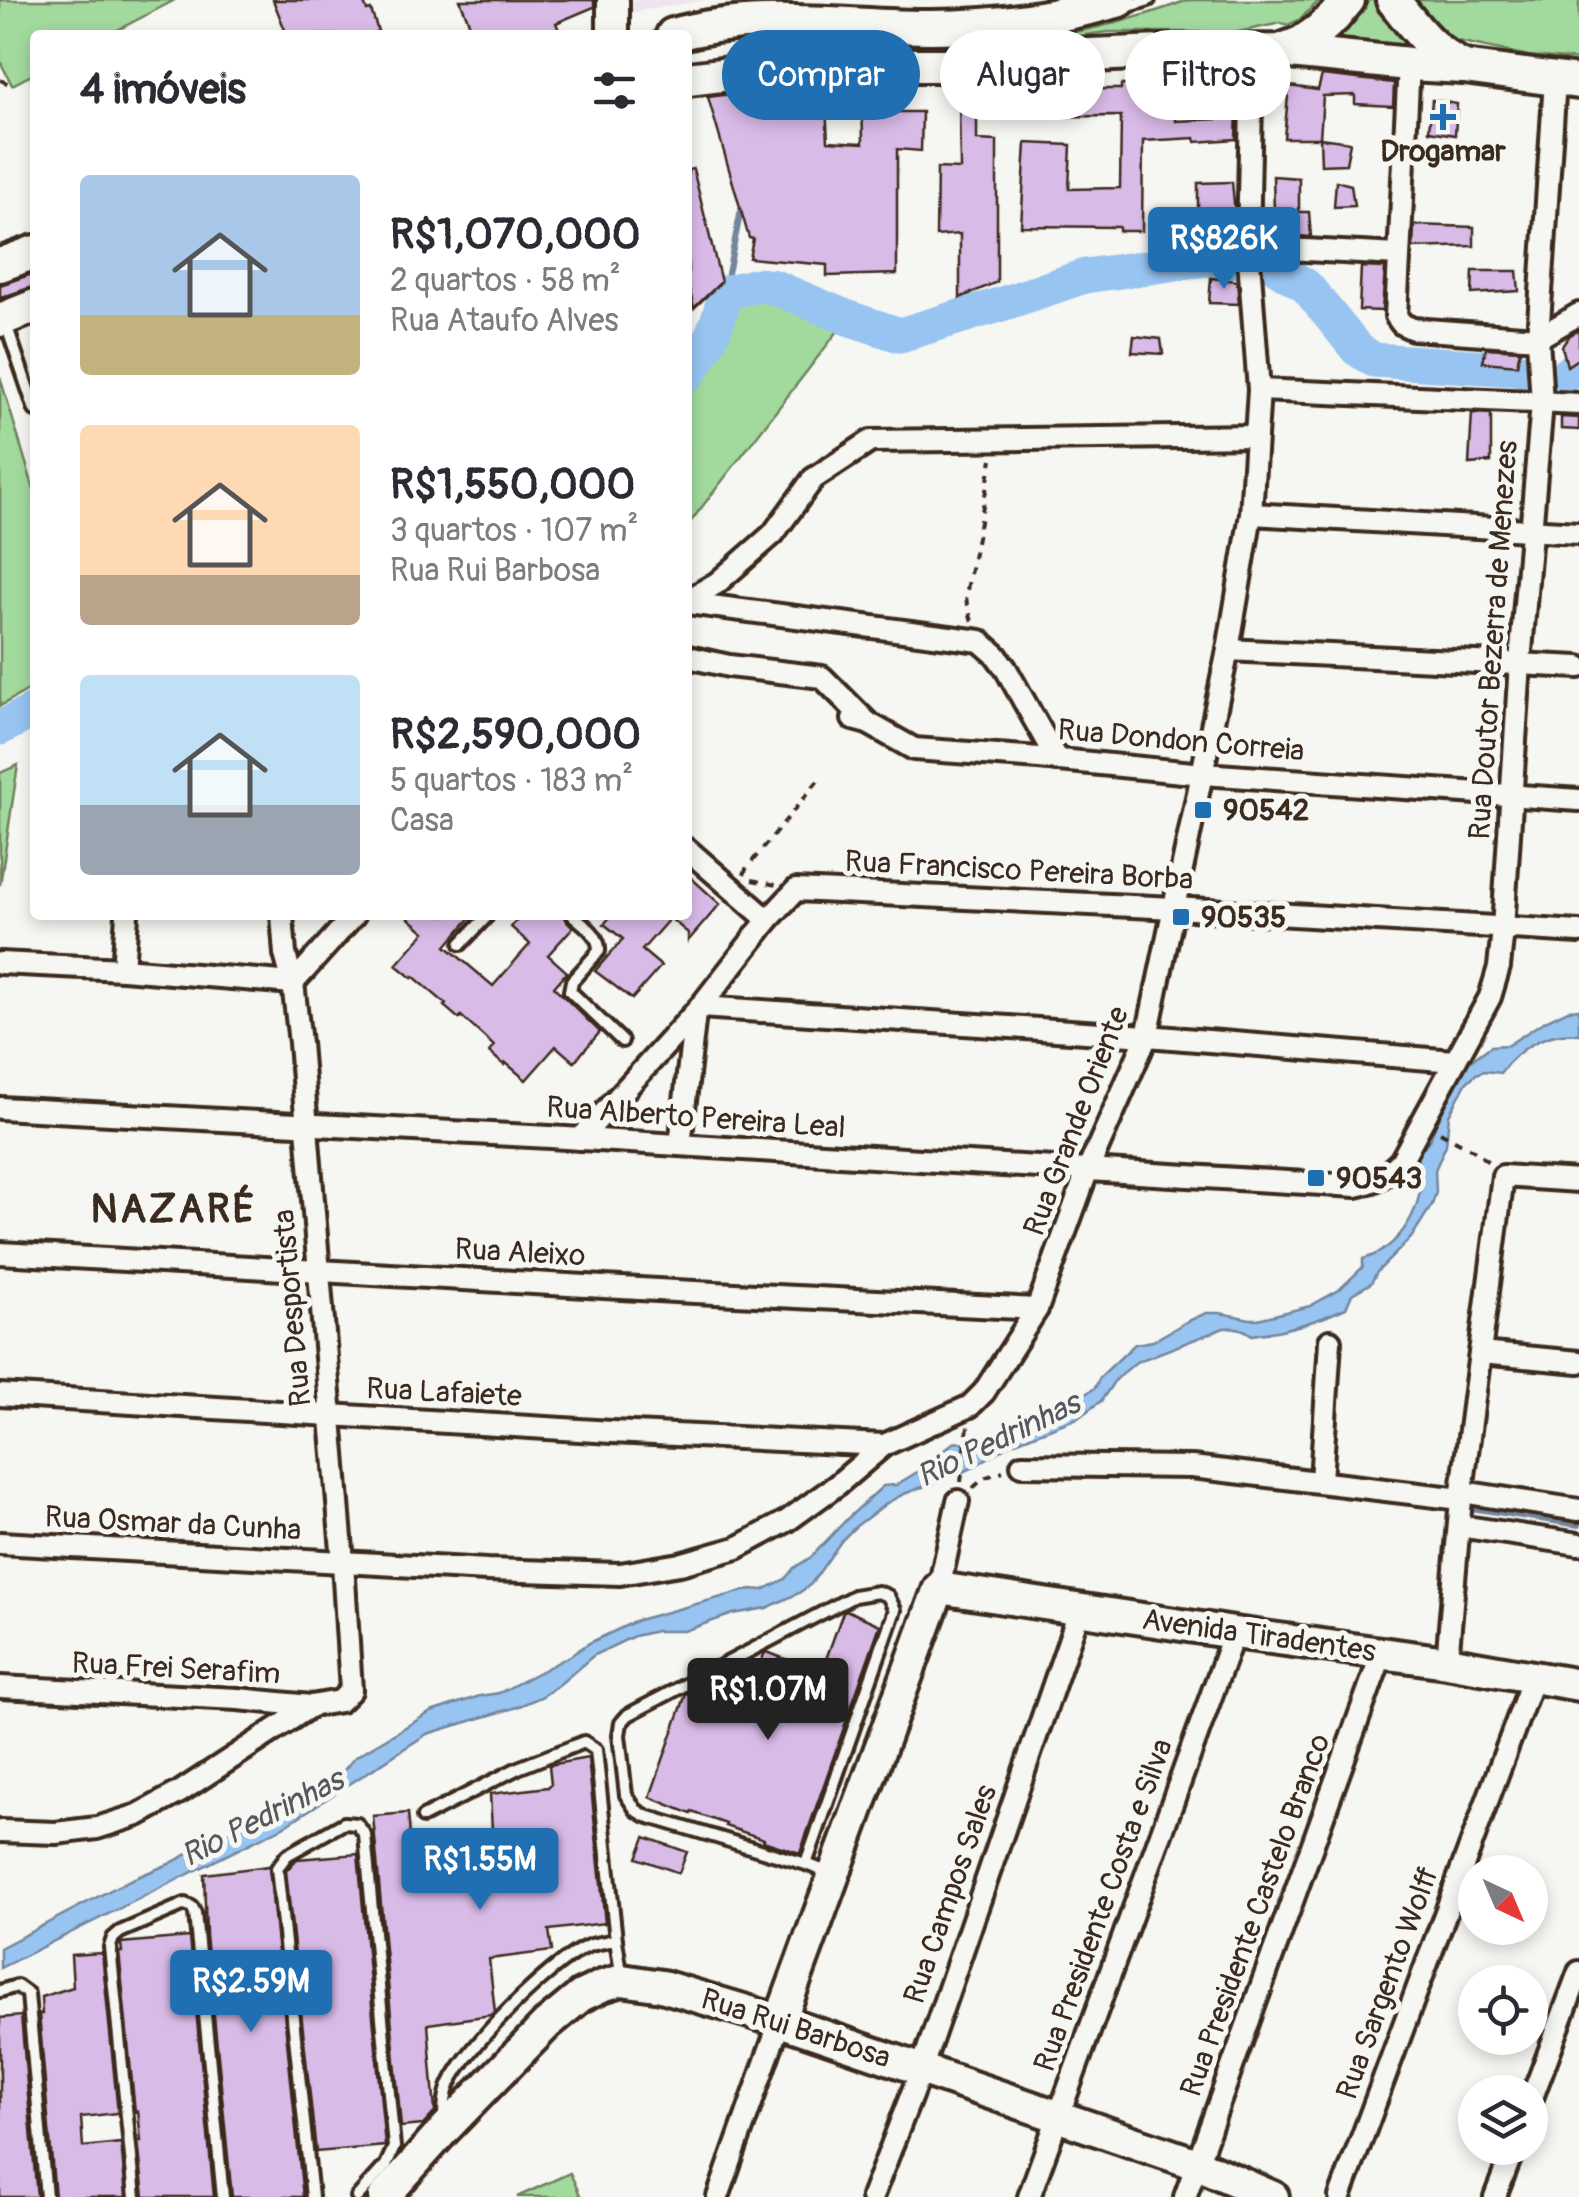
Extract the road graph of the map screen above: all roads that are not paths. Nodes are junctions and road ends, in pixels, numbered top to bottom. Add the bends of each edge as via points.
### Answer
1 (613, 0) edge
2 (1120, 0) edge
3 (1149, 0) edge
4 (1348, 0) edge
5 (1392, 0) edge
6 (613, 30) edge
7 (690, 30) edge
8 (692, 39) edge
9 (1125, 42) edge
10 (1291, 46) edge
11 (1125, 53) edge
12 (1291, 54) edge
13 (920, 57) edge
14 (1410, 64) junction
15 (1464, 67) junction
16 (692, 79) edge
17 (1567, 81) edge
18 (1260, 120) edge
19 (30, 254) edge
20 (1398, 255) junction
21 (1249, 260) junction
22 (0, 265) edge
23 (30, 308) edge
24 (1579, 314) edge
25 (2, 319) edge
26 (1538, 338) junction
27 (1579, 387) edge
28 (1259, 390) junction
29 (1544, 390) junction
30 (30, 396) edge
31 (1579, 404) edge
32 (1256, 436) junction
33 (1251, 514) junction
34 (1531, 530) junction
35 (1579, 533) edge
36 (692, 598) edge
37 (692, 602) edge
38 (1228, 650) junction
39 (692, 658) edge
40 (1520, 663) junction
41 (1579, 667) edge
42 (1057, 760) junction
43 (1203, 774) junction
44 (1511, 795) junction
45 (1579, 800) edge
46 (692, 854) edge
47 (1175, 908) junction
48 (127, 920) edge
49 (282, 920) edge
50 (350, 920) edge
51 (483, 920) edge
52 (578, 920) edge
53 (768, 920) junction
54 (1503, 929) junction
55 (1579, 932) edge
56 (460, 944) dead end
57 (0, 962) edge
58 (123, 969) junction
59 (293, 984) junction
60 (698, 1010) junction
61 (1147, 1036) junction
62 (622, 1041) dead end
63 (1454, 1061) junction
64 (0, 1108) edge
65 (307, 1126) junction
66 (580, 1139) junction
67 (680, 1145) junction
68 (1087, 1172) junction
69 (1386, 1176) joint
70 (1579, 1181) edge
71 (0, 1253) edge
72 (319, 1270) junction
73 (1036, 1308) junction
74 (1330, 1341) dead end
75 (1480, 1353) junction
76 (1579, 1362) edge
77 (0, 1395) edge
78 (331, 1416) junction
79 (884, 1445) junction
80 (1022, 1465) road end
81 (1322, 1481) junction
82 (959, 1492) road end
83 (1461, 1495) junction
84 (1579, 1510) edge
85 (1459, 1526) junction
86 (0, 1542) edge
87 (1579, 1544) edge
88 (343, 1562) junction
89 (939, 1588) junction
90 (1080, 1609) junction
91 (1234, 1633) junction
92 (1382, 1653) junction
93 (1447, 1662) junction
94 (1532, 1678) junction
95 (1579, 1684) edge
96 (0, 1687) edge
97 (347, 1696) joint
98 (310, 1706) junction
99 (423, 1817) dead end
100 (0, 1831) edge
101 (820, 1870) junction
102 (616, 1940) junction
103 (1579, 1972) edge
104 (622, 1980) junction
105 (0, 1992) edge
106 (780, 2021) junction
107 (921, 2070) junction
108 (1541, 2075) edge
109 (1058, 2117) junction
110 (444, 2130) junction
111 (1197, 2164) junction
112 (1507, 2165) edge
113 (46, 2197) edge
114 (135, 2197) edge
115 (224, 2197) edge
116 (312, 2197) edge
117 (357, 2197) edge
118 (384, 2197) edge
119 (718, 2197) edge
120 (872, 2197) edge
121 (1029, 2197) edge
122 (1185, 2197) edge
123 (1273, 2197) edge
124 (1340, 2197) edge
125 (1495, 2197) edge

1 - 6 street
2 - 7 main road via 1002,22 932,27 770,20
3 - 8 lane via 1016,30
4 - 10 main road via 1318,32
5 - 15 main road via 1425,40
9 - 13 lane
11 - 16 main road
12 - 14 main road
14 - 15 main road
14 - 20 street
15 - 17 main road
17 - 26 street, Rua Doutor Bezerra de Menezes
18 - 21 street, Rua Grande Oriente
19 - 22 main road
20 - 21 street
20 - 26 street via 1396,316 1402,324
21 - 28 street, Rua Grande Oriente
23 - 25 main road
24 - 26 street
25 - 30 lane
26 - 29 street, Rua Doutor Bezerra de Menezes
27 - 29 street
28 - 29 street
28 - 32 street, Rua Grande Oriente
29 - 31 street
29 - 34 street, Rua Doutor Bezerra de Menezes
32 - 33 street, Rua Grande Oriente
32 - 36 street via 871,441 813,479 772,534
33 - 34 street
33 - 38 street, Rua Grande Oriente
34 - 35 street
34 - 40 street, Rua Doutor Bezerra de Menezes
37 - 42 street via 980,641 1006,669
38 - 40 street
38 - 43 street, Rua Grande Oriente
39 - 42 street, Rua Dondon Correia via 822,676 861,721 914,750
40 - 41 street
40 - 44 street, Rua Doutor Bezerra de Menezes
42 - 43 street, Rua Dondon Correia
43 - 44 street, Rua Dondon Correia
43 - 47 street, Rua Grande Oriente
44 - 45 street, Rua Dondon Correia
44 - 54 street, Rua Doutor Bezerra de Menezes
46 - 53 street
47 - 53 street, Rua Francisco Pereira Borba via 796,890
47 - 54 street, Rua Francisco Pereira Borba
47 - 61 street, Rua Grande Oriente
48 - 58 street
49 - 59 street, Rua Desportista
50 - 59 street
51 - 56 lane
52 - 62 lane via 600,947 570,991
53 - 60 street
54 - 55 street, Rua Francisco Pereira Borba
54 - 63 street, Rua Doutor Bezerra de Menezes via 1490,997
57 - 58 street
58 - 59 street
59 - 65 street, Rua Desportista
60 - 61 street
60 - 66 street
60 - 67 street
61 - 63 street
61 - 68 street, Rua Grande Oriente
63 - 69 street, Rua Doutor Bezerra de Menezes via 1401,1161
64 - 65 street, Rua Alberto Pereira Leal
65 - 66 street, Rua Alberto Pereira Leal via 551,1131
65 - 72 street, Rua Desportista
66 - 67 street, Rua Alberto Pereira Leal
67 - 68 street, Rua Alberto Pereira Leal
68 - 69 street, Rua Alberto Pereira Leal via 1356,1186
68 - 73 street, Rua Grande Oriente
70 - 75 street via 1503,1176
71 - 72 street, Rua Aleixo
72 - 73 street, Rua Aleixo
72 - 78 street, Rua Desportista
73 - 79 street, Rua Grande Oriente via 970,1406
74 - 81 street
75 - 76 street
75 - 83 street
77 - 78 street, Rua Lafaiete
78 - 79 street, Rua Lafaiete
78 - 88 street, Rua Desportista
79 - 88 street, Rua Grande Oriente via 788,1521 737,1548 680,1564 620,1574
80 - 81 street via 1192,1467
81 - 83 street
82 - 89 street
83 - 84 street
83 - 85 street
85 - 87 street
85 - 93 street
86 - 88 street, Rua Osmar da Cunha
88 - 97 street, Rua Desportista via 352,1683
89 - 90 street, Avenida Tiradentes
89 - 101 street
90 - 91 street, Avenida Tiradentes
90 - 107 street, Rua Campos Sales
91 - 92 street, Avenida Tiradentes
91 - 109 street, Rua Presidente Costa e Silva
92 - 93 street, Avenida Tiradentes
92 - 111 street, Rua Presidente Castelo Branco
93 - 94 street, Avenida Tiradentes
94 - 95 street, Avenida Tiradentes
94 - 124 street, Rua Sargento Wolff
96 - 98 street, Rua Frei Serafim
97 - 98 street, Rua Frei Serafim
98 - 100 street via 138,1815 56,1833
99 - 102 lane via 518,1768 591,1745
101 - 101 lane via 895,1610 878,1592 854,1596 628,1714 621,1724 626,1795 636,1810
101 - 106 street
102 - 104 lane
102 - 110 lane via 588,1946 562,1962 506,2013 450,2082
103 - 108 street
104 - 106 street, Rua Rui Barbosa
104 - 110 street via 581,1996
105 - 113 lane via 16,1986 28,1994
106 - 107 street, Rua Rui Barbosa
106 - 119 street
107 - 109 street, Rua Rui Barbosa
107 - 120 street, Rua Campos Sales
109 - 111 street, Rua Rui Barbosa
109 - 121 street, Rua Presidente Costa e Silva
110 - 118 street
111 - 122 street, Rua Presidente Castelo Branco
111 - 123 street, Rua Rui Barbosa
112 - 125 street
114 - 115 lane via 110,1946 120,1932 185,1904 195,1913
116 - 117 lane via 277,1868 287,1854 351,1822 365,1835 394,2147

